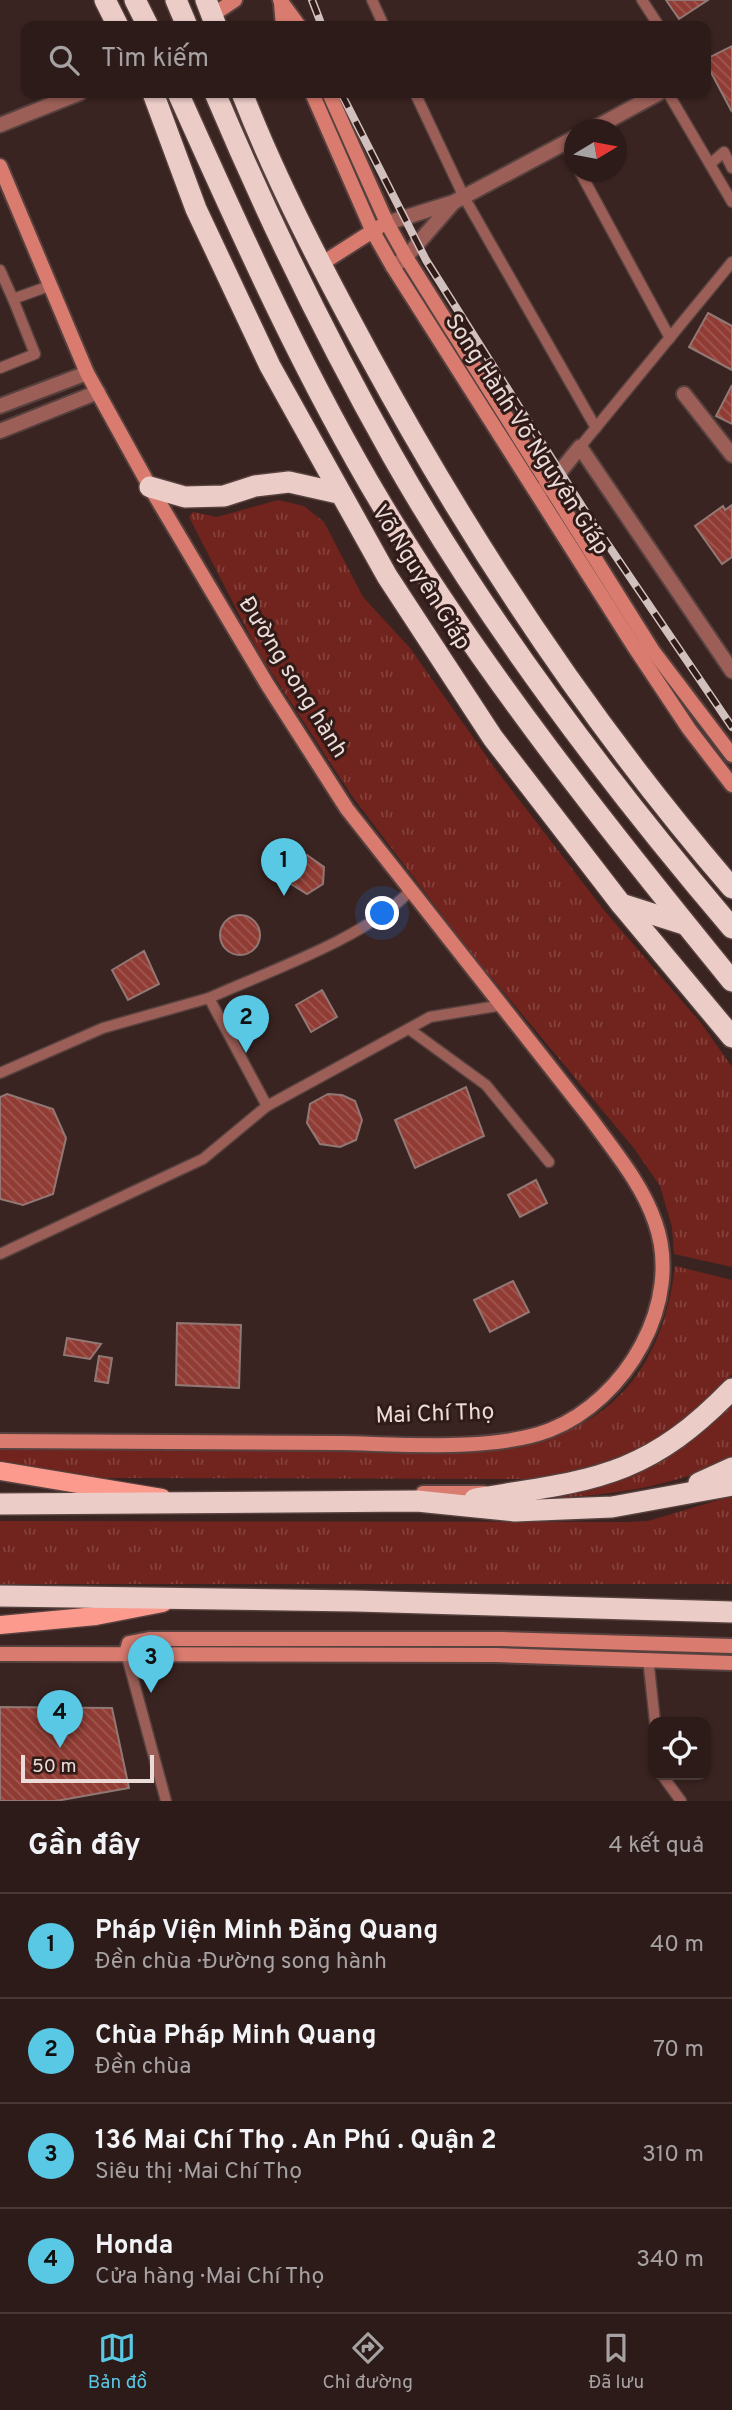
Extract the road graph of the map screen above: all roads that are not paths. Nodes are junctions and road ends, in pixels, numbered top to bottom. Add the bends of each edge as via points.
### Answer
1 (104, 0) edge
2 (135, 0) edge
3 (176, 0) edge
4 (235, 0) edge
5 (372, 0) edge
6 (642, 0) edge
7 (281, 1) edge
8 (211, 14) edge
9 (115, 21) edge
10 (146, 21) edge
11 (185, 21) edge
12 (283, 21) edge
13 (295, 21) edge
14 (382, 21) edge
15 (656, 21) edge
16 (68, 98) edge
17 (155, 98) edge
18 (180, 98) edge
19 (217, 98) edge
20 (314, 98) edge
21 (331, 98) edge
22 (417, 98) edge
23 (650, 98) edge
24 (671, 98) edge
25 (246, 101) edge
26 (611, 119) edge
27 (0, 125) edge
28 (564, 144) edge
29 (245, 162) junction
30 (710, 164) junction
31 (0, 166) edge
32 (732, 168) edge
33 (585, 182) edge
34 (459, 200) junction
35 (732, 202) edge
36 (387, 223) junction
37 (372, 230) junction
38 (406, 257) junction
39 (732, 262) edge
40 (321, 264) junction
41 (393, 267) junction
42 (0, 270) edge
43 (49, 286) junction
44 (13, 299) junction
45 (670, 338) junction
46 (0, 368) edge
47 (87, 373) junction
48 (98, 393) junction
49 (684, 394) dead end
50 (0, 405) edge
51 (596, 428) junction
52 (0, 431) edge
53 (580, 447) junction
54 (732, 455) edge
55 (550, 484) junction
56 (150, 487) junction
57 (338, 493) junction
58 (537, 493) junction
59 (732, 671) edge
60 (732, 755) edge
61 (732, 785) edge
62 (732, 888) edge
63 (410, 891) junction
64 (621, 904) junction
65 (684, 924) junction
66 (732, 928) edge
67 (732, 981) edge
68 (209, 998) junction
69 (503, 1005) junction
70 (410, 1029) junction
71 (732, 1037) edge
72 (0, 1073) edge
73 (267, 1106) junction
74 (550, 1162) dead end
75 (624, 1165) joint
76 (0, 1254) edge
77 (732, 1389) edge
78 (0, 1441) edge
79 (732, 1468) edge
80 (0, 1471) edge
81 (732, 1485) edge
82 (144, 1493) junction
83 (510, 1493) junction
84 (662, 1500) junction
85 (0, 1504) edge
86 (444, 1504) junction
87 (191, 1505) junction
88 (0, 1596) edge
89 (190, 1598) junction
90 (728, 1610) edge
91 (0, 1625) edge
92 (732, 1646) edge
93 (126, 1653) junction
94 (0, 1654) edge
95 (648, 1658) junction
96 (732, 1664) edge
97 (654, 1717) edge
98 (666, 1780) edge
99 (166, 1801) edge
100 (681, 1801) edge

1 - 9 highway
2 - 10 highway
3 - 11 highway
4 - 8 main road
5 - 14 lane
6 - 15 lane
7 - 12 main road
7 - 13 main road
16 - 27 street
17 - 57 highway, Võ Nguyên Giáp via 196,209 270,366
18 - 65 highway, Võ Nguyên Giáp via 302,363 382,505 482,659
19 - 29 highway, Võ Nguyên Giáp
20 - 37 main road, Song Hành Võ Nguyên Giáp
21 - 36 main road, Song Hành Võ Nguyên Giáp
22 - 34 lane
23 - 26 street
24 - 30 lane
25 - 29 highway
25 - 40 highway
28 - 34 street
29 - 66 highway, Võ Nguyên Giáp via 393,456 477,590 564,717
30 - 32 lane via 724,152
30 - 35 lane
31 - 43 main road, Đường song hành
33 - 45 lane
34 - 36 street
34 - 38 street
34 - 51 lane
36 - 37 main road
36 - 38 main road, Song Hành Võ Nguyên Giáp
37 - 40 main road
37 - 41 main road, Song Hành Võ Nguyên Giáp
38 - 41 street
38 - 55 main road, Song Hành Võ Nguyên Giáp
39 - 45 lane
40 - 62 highway via 463,518 581,692
41 - 58 main road, Song Hành Võ Nguyên Giáp
42 - 44 lane
43 - 44 lane
43 - 47 main road, Đường song hành
44 - 46 lane via 36,354
45 - 51 lane
47 - 48 main road, Đường song hành
47 - 50 street
48 - 52 street
48 - 56 main road, Đường song hành
49 - 54 street
51 - 53 lane
53 - 55 street
53 - 59 street
55 - 58 street
55 - 60 main road, Song Hành Võ Nguyên Giáp via 653,650
56 - 57 highway via 186,497 224,496 289,482
56 - 63 main road, Đường song hành via 332,787
57 - 64 highway, Võ Nguyên Giáp via 425,638 486,727
58 - 61 main road, Song Hành Võ Nguyên Giáp via 689,729
63 - 68 lane via 394,908 360,929
63 - 69 main road, Đường song hành
64 - 65 highway
64 - 71 highway, Võ Nguyên Giáp
65 - 67 highway, Võ Nguyên Giáp
68 - 72 lane via 103,1027
68 - 73 lane
69 - 70 lane via 430,1017
69 - 75 main road, Đường song hành
70 - 73 lane
70 - 74 lane via 486,1085
73 - 76 lane via 203,1160
75 - 78 main road, Mai Chí Thọ via 656,1223 662,1250 662,1278 654,1313 641,1347 603,1398 549,1430 515,1439 440,1444
77 - 83 highway via 699,1423 659,1452 604,1476
79 - 84 highway
80 - 82 main road
81 - 84 highway
82 - 83 main road
82 - 87 main road
83 - 86 highway
84 - 86 highway via 515,1511
85 - 87 highway
86 - 87 highway
88 - 89 highway
89 - 90 highway
89 - 91 main road via 96,1616
92 - 93 main road via 501,1639 149,1639 129,1643
93 - 94 main road
93 - 95 main road
93 - 99 lane
95 - 96 main road
95 - 97 lane
98 - 100 lane

